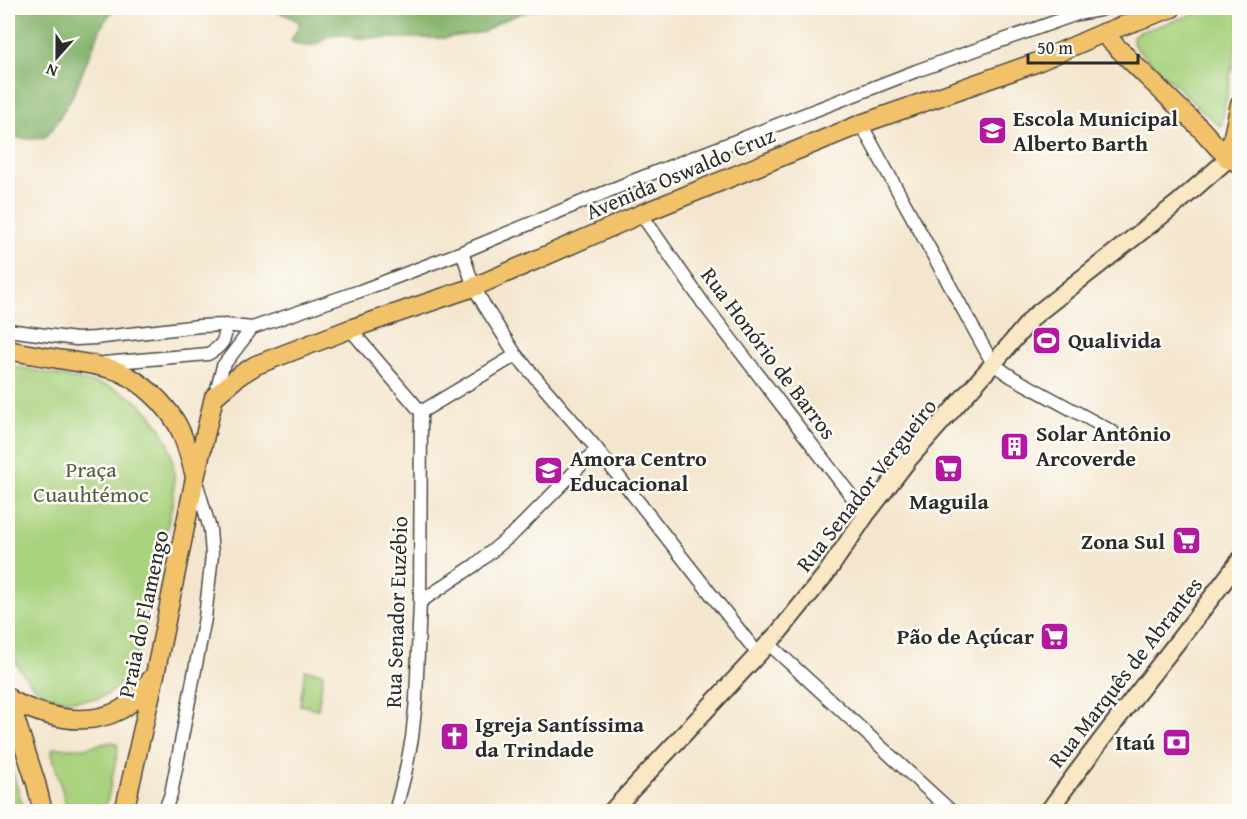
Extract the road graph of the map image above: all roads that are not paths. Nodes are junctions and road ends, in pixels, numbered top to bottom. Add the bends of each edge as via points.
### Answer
1 (1101, 8) edge
2 (1172, 8) edge
3 (1073, 10) edge
4 (1103, 33) junction
5 (1239, 104) edge
6 (861, 124) junction
7 (1234, 161) edge
8 (640, 214) junction
9 (462, 252) junction
10 (474, 287) junction
11 (225, 325) junction
12 (252, 328) junction
13 (350, 329) junction
14 (8, 330) edge
15 (8, 351) edge
16 (516, 355) junction
17 (90, 364) junction
18 (993, 364) junction
19 (214, 397) junction
20 (421, 412) junction
21 (1113, 432) dead end
22 (597, 448) junction
23 (195, 478) junction
24 (866, 515) junction
25 (1239, 560) edge
26 (420, 602) junction
27 (763, 649) junction
28 (155, 675) junction
29 (8, 698) edge
30 (43, 812) edge
31 (124, 812) edge
32 (164, 812) edge
33 (394, 812) edge
34 (611, 812) edge
35 (952, 812) edge
36 (1048, 812) edge

1 - 3 street, Avenida Oswaldo Cruz
1 - 4 street
2 - 4 main road, Avenida Oswaldo Cruz
3 - 9 street, Avenida Oswaldo Cruz
4 - 6 main road, Avenida Oswaldo Cruz via 1035,63
4 - 7 main road
5 - 7 main road
6 - 8 main road, Avenida Oswaldo Cruz
6 - 18 street
7 - 18 street, Rua Senador Vergueiro via 1034,316
8 - 10 main road, Avenida Oswaldo Cruz
8 - 24 street, Rua Honório de Barros via 703,303
9 - 10 street
9 - 12 street, Avenida Oswaldo Cruz
10 - 13 main road, Avenida Oswaldo Cruz
10 - 16 street
11 - 12 street
11 - 14 street via 76,339
11 - 17 street via 225,340 208,354
12 - 19 street via 223,366
13 - 19 main road, Avenida Oswaldo Cruz via 256,365
13 - 20 street
15 - 17 main road
16 - 20 street
16 - 22 street
17 - 23 main road via 135,380 164,406 178,425
18 - 21 street
18 - 24 street, Rua Senador Vergueiro via 909,459
19 - 23 main road
20 - 26 street, Rua Senador Euzébio
22 - 26 street via 515,531 475,565
22 - 27 street
23 - 28 main road, Praia do Flamengo
23 - 32 street via 210,529 212,555 205,618 171,795
24 - 27 street, Rua Senador Vergueiro via 826,574
25 - 36 street, Rua Marquês de Abrantes
26 - 33 street, Rua Senador Euzébio via 413,729
27 - 34 street, Rua Senador Vergueiro
27 - 35 street
28 - 29 main road via 121,710 88,719 46,715
28 - 31 main road, Praia do Flamengo
29 - 30 main road

